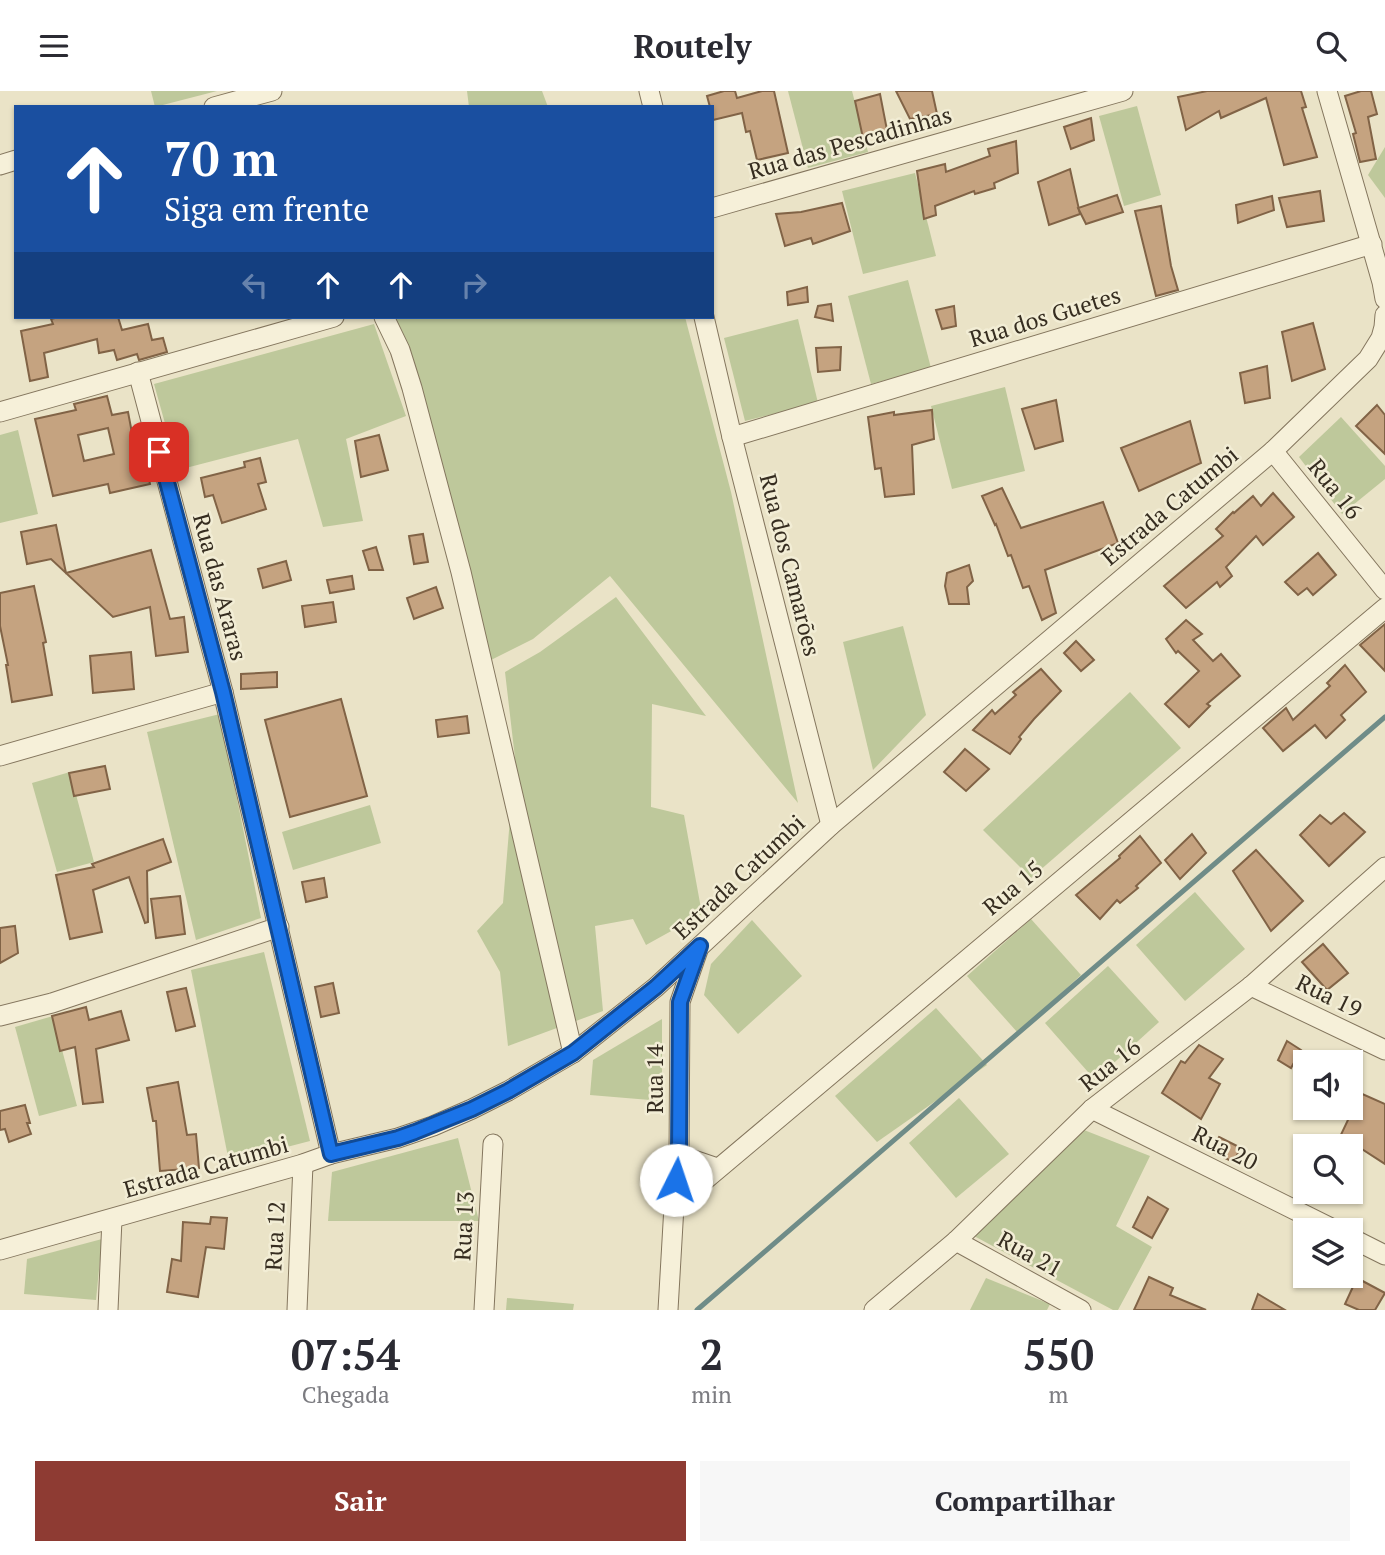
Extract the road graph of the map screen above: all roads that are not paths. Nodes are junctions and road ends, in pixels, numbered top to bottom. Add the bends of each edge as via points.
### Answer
1 (272, 91) edge
2 (1123, 91) edge
3 (1327, 91) edge
4 (221, 105) edge
5 (714, 207) edge
6 (1371, 244) junction
7 (1385, 299) edge
8 (1385, 315) edge
9 (327, 319) edge
10 (385, 319) edge
11 (704, 319) edge
12 (1384, 327) edge
13 (138, 372) junction
14 (0, 412) edge
15 (732, 437) junction
16 (1273, 451) junction
17 (1385, 590) edge
18 (1385, 608) edge
19 (223, 692) junction
20 (0, 755) edge
21 (831, 825) junction
22 (1385, 867) edge
23 (279, 927) junction
24 (700, 946) junction
25 (1251, 986) junction
26 (656, 987) junction
27 (680, 1002) junction
28 (0, 1016) edge
29 (1385, 1050) edge
30 (573, 1053) junction
31 (1093, 1109) junction
32 (492, 1144) dead end
33 (331, 1154) junction
34 (679, 1155) junction
35 (303, 1164) junction
36 (717, 1168) junction
37 (674, 1206) junction
38 (1311, 1218) edge
39 (112, 1219) junction
40 (956, 1241) junction
41 (1363, 1244) edge
42 (0, 1250) edge
43 (1385, 1255) edge
44 (108, 1310) edge
45 (297, 1310) edge
46 (484, 1310) edge
47 (668, 1310) edge
48 (874, 1310) edge
49 (1082, 1310) edge

1 - 4 street
2 - 5 street, Rua das Pescadinhas
3 - 6 street
6 - 7 street
6 - 15 street, Rua dos Guetes
8 - 12 street
9 - 13 street
10 - 30 street via 412,388 461,572
11 - 15 street, Rua dos Camarões
12 - 16 street, Estrada Catumbi via 1368,359
13 - 14 street
13 - 19 street, Rua das Araras
15 - 21 street, Rua dos Camarões
16 - 17 street, Rua 16
16 - 21 street, Estrada Catumbi
18 - 36 street, Rua 15
19 - 20 street
19 - 23 street, Rua das Araras
21 - 24 street, Estrada Catumbi
22 - 25 street, Rua 16
23 - 28 street
23 - 33 street, Rua das Araras
24 - 26 street, Estrada Catumbi
24 - 27 street, Rua 14
25 - 29 street, Rua 19
25 - 31 street, Rua 16
26 - 27 street
26 - 30 street, Estrada Catumbi
27 - 34 street, Rua 14
30 - 33 street, Estrada Catumbi via 508,1091 433,1126
31 - 38 street, Rua 20
31 - 40 street, Rua 16
32 - 46 street, Rua 13
33 - 35 street, Estrada Catumbi
34 - 36 street
34 - 37 street, Rua 14
35 - 39 street, Estrada Catumbi
35 - 45 street, Rua 12
36 - 37 street, Rua 15
37 - 47 street, Rua 14
39 - 42 street, Estrada Catumbi
39 - 44 street
40 - 48 street, Rua 16
40 - 49 street, Rua 21
41 - 43 street

